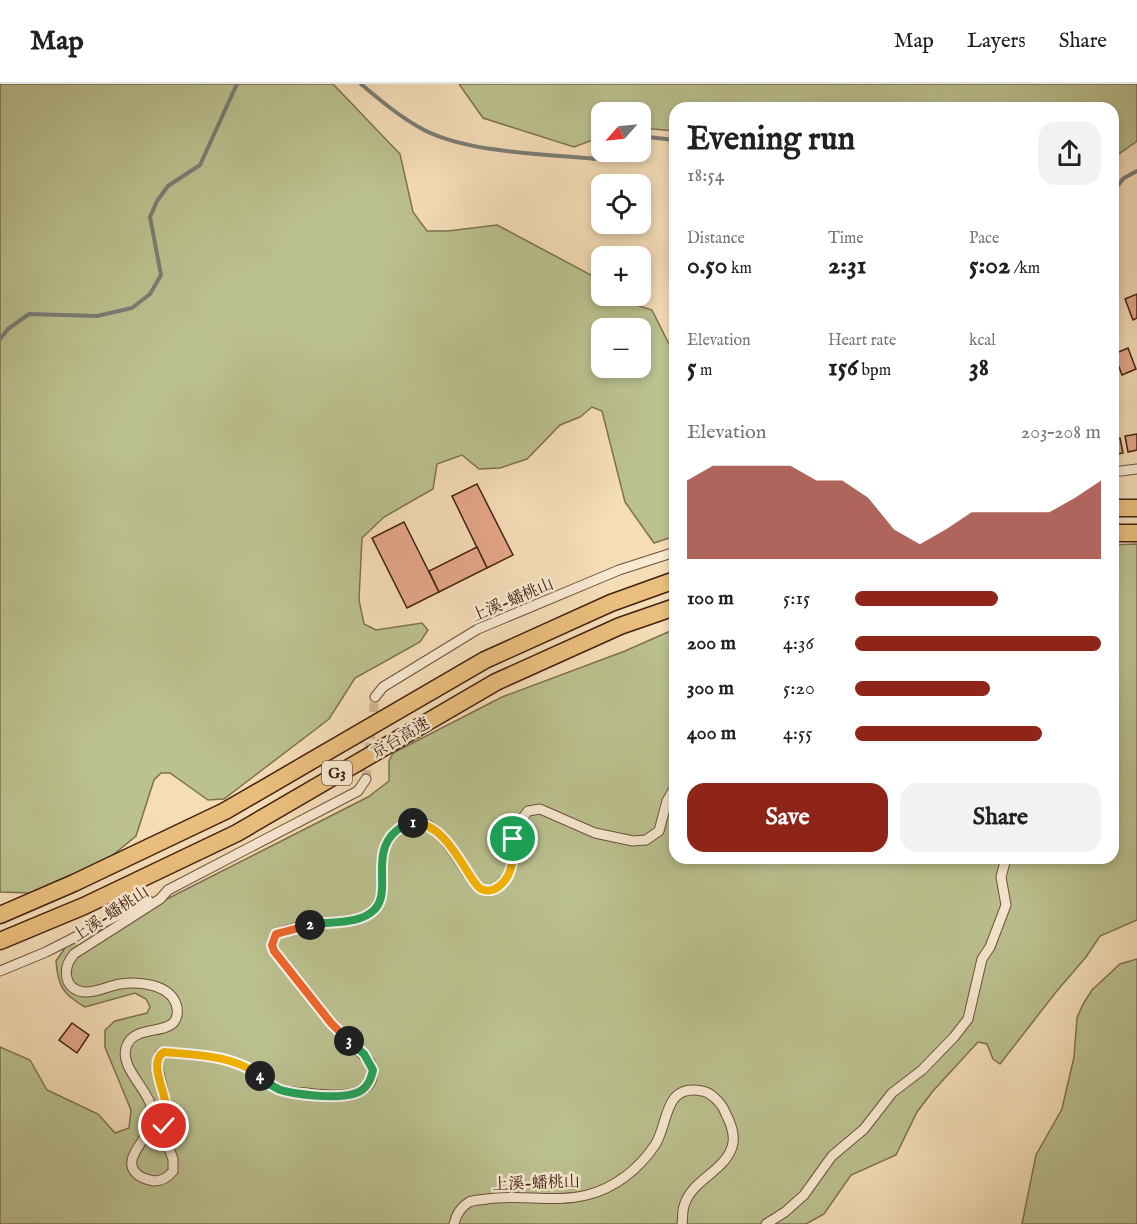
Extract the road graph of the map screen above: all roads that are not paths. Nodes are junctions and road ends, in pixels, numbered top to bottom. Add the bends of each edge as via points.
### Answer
1 (1137, 469) edge
2 (1119, 471) edge
3 (1119, 508) edge
4 (1137, 508) edge
5 (1119, 533) edge
6 (1137, 533) edge
7 (669, 554) edge
8 (669, 582) edge
9 (669, 609) edge
10 (375, 697) tunnel mouth
11 (366, 779) tunnel mouth
12 (669, 799) edge
13 (1004, 864) edge
14 (168, 890) junction
15 (0, 915) edge
16 (0, 941) edge
17 (0, 970) edge
18 (454, 1224) edge
19 (682, 1224) edge
20 (766, 1224) edge

1 - 2 street
3 - 4 highway
5 - 6 highway
7 - 10 street, 上溪-蟠桃山 via 619,570 478,629 382,687
8 - 15 highway, 京台高速 / G3 via 611,603 485,660 225,811 75,884
9 - 16 highway, 京台高速 / G3 via 620,626 496,682 237,833
11 - 14 street, 上溪-蟠桃山 via 358,791
12 - 14 street, 上溪-蟠桃山 via 659,831 646,840 595,833 540,809 528,810 513,839 510,875 489,891 476,884 437,832 418,823 407,823 394,833 382,854 381,894 373,911 351,920 283,931 276,934 272,945 331,1023 370,1062 373,1070 369,1082 362,1090 342,1097 282,1091 241,1064 164,1052 157,1064 166,1104 164,1136 173,1171 166,1179 155,1181 142,1178 132,1166 132,1157 152,1117 149,1102 125,1053 127,1043 142,1032 174,1022 177,1007 168,993 152,985 122,984 93,991 78,990 67,978 65,969 74,954
13 - 20 street via 1001,877 1006,905 982,959 968,1019 922,1070 892,1093 864,1129 832,1156 804,1195
14 - 17 street via 46,952
18 - 19 street, 上溪-蟠桃山 via 461,1209 470,1202 502,1197 583,1196 603,1191 627,1176 656,1144 668,1107 679,1094 691,1088 707,1092 723,1107 732,1126 733,1146 723,1163 692,1191 684,1205

